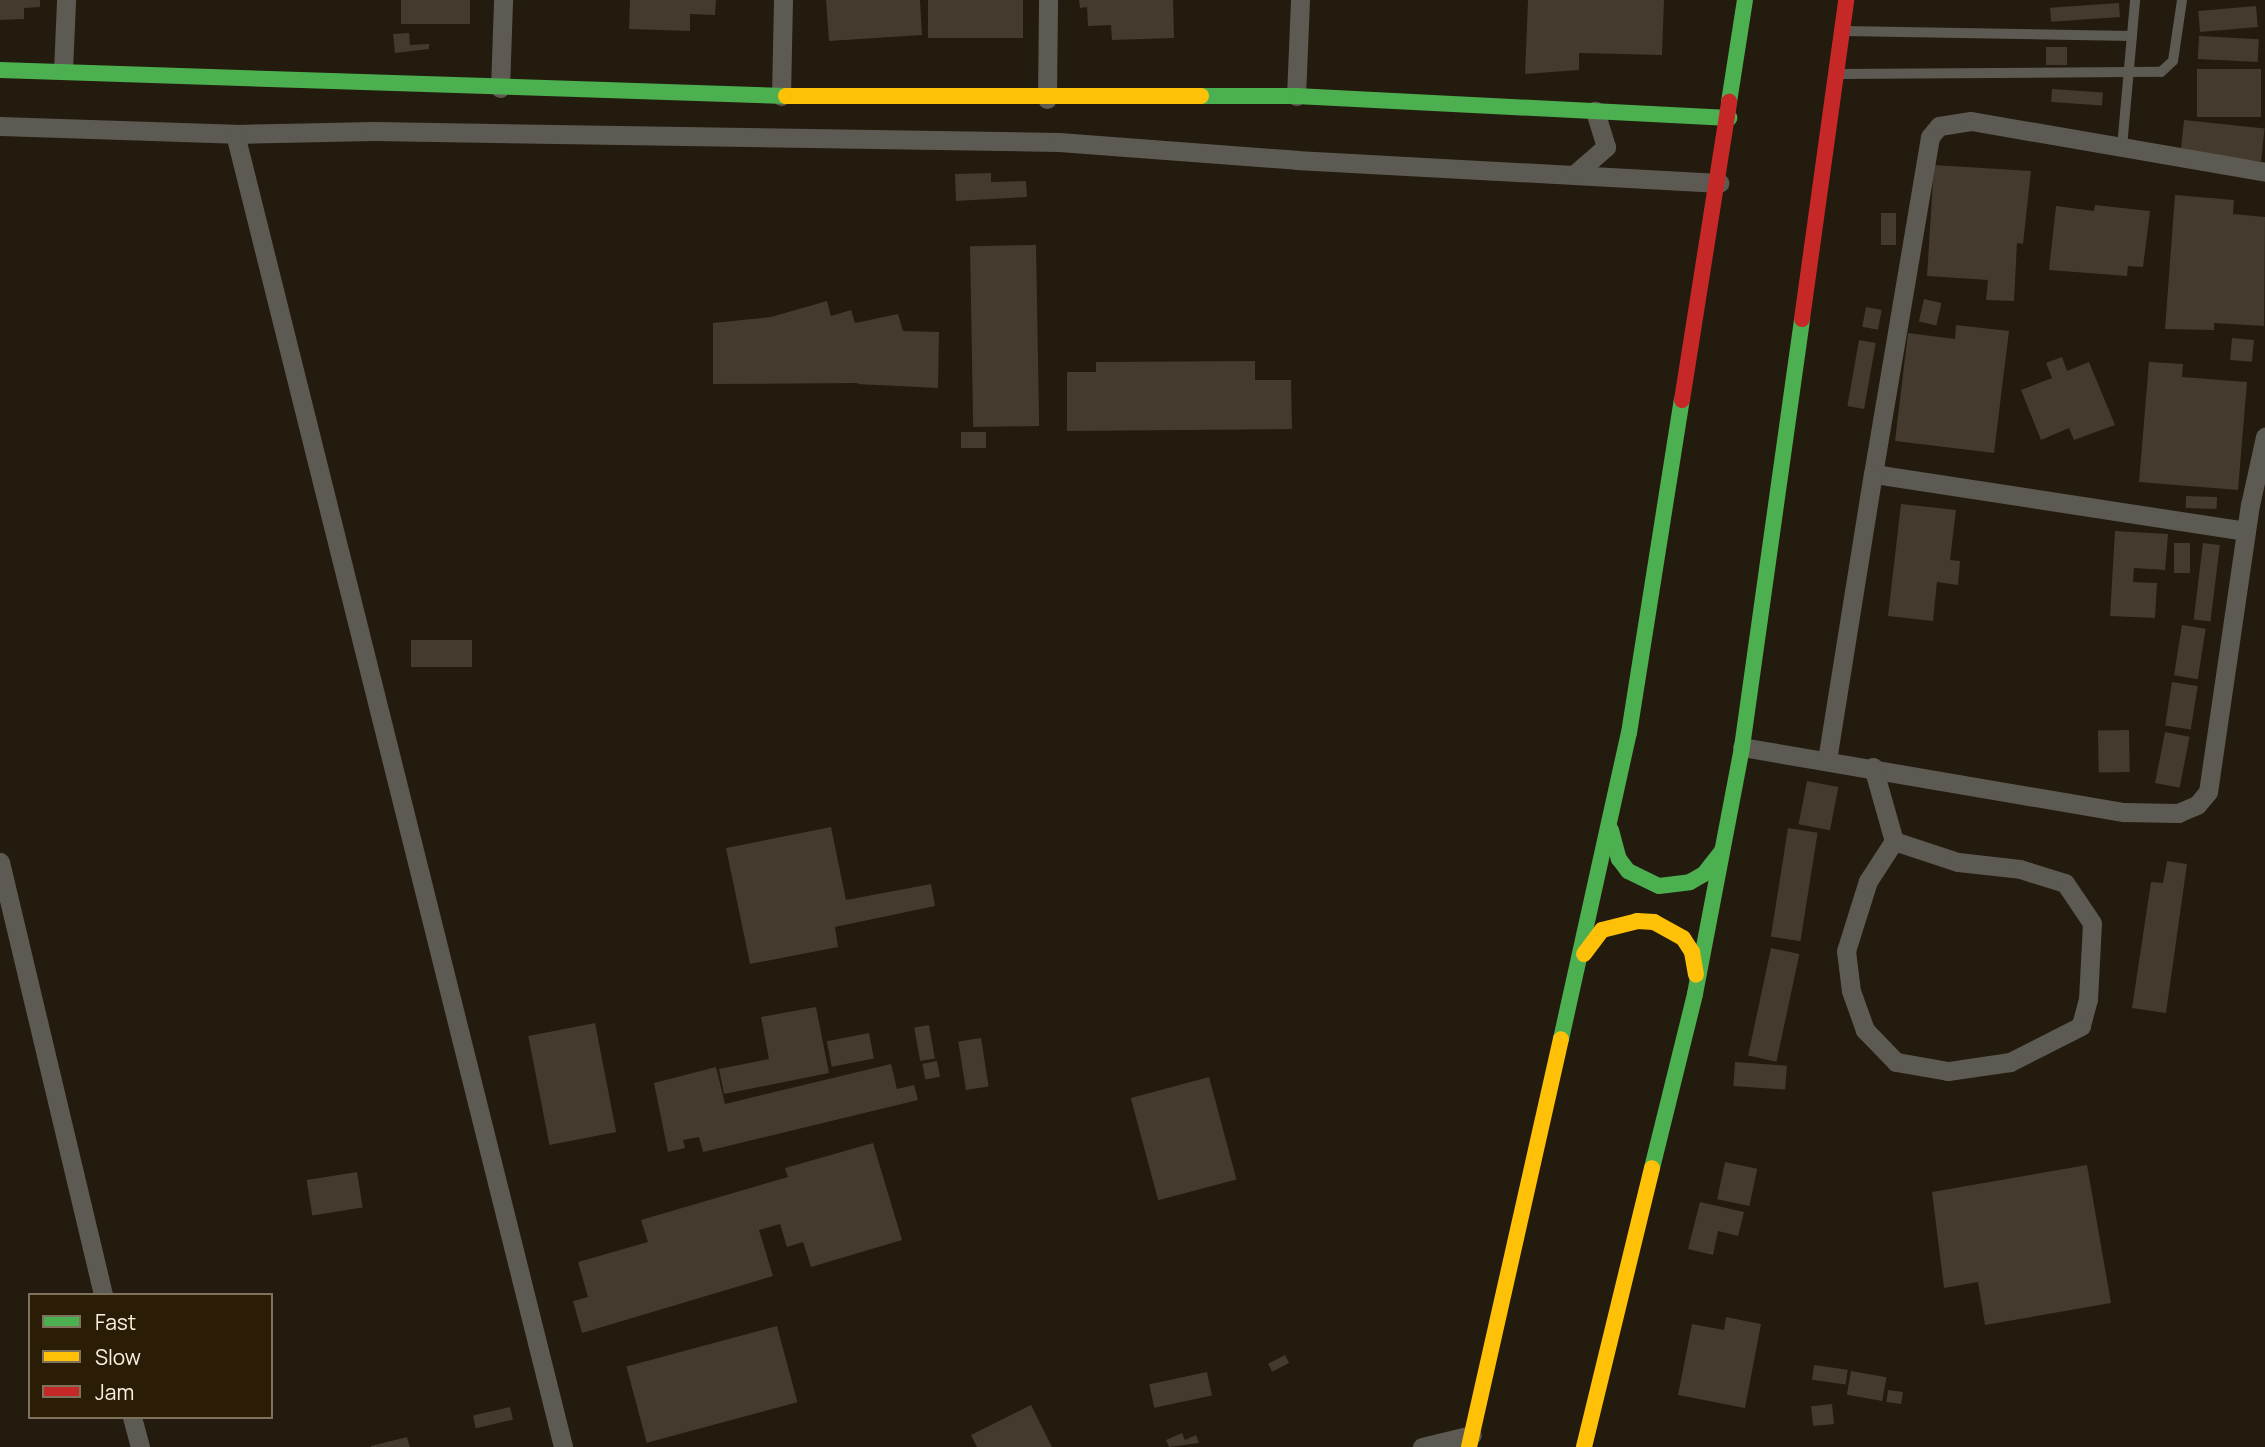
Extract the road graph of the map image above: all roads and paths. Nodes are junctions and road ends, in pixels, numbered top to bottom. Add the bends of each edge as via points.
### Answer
1 (66, 0) edge
2 (503, 0) edge
3 (783, 0) edge
4 (1048, 0) edge
5 (1300, 0) edge
6 (1745, 0) edge
7 (1846, 0) edge
8 (2135, 0) edge
9 (2182, 0) edge
10 (1843, 32) junction
11 (2132, 36) junction
12 (0, 70) edge
13 (63, 70) junction
14 (1838, 74) junction
15 (2129, 74) junction
16 (500, 88) junction
17 (781, 96) junction
18 (1296, 96) junction
19 (1047, 99) junction
20 (1595, 111) junction
21 (1729, 118) junction
22 (0, 126) edge
23 (235, 134) junction
24 (2122, 147) junction
25 (2265, 172) edge
26 (1576, 173) junction
27 (1719, 183) junction
28 (2265, 438) edge
29 (1873, 474) junction
30 (2246, 531) junction
31 (1742, 747) junction
32 (1827, 760) junction
33 (1873, 767) junction
34 (1610, 828) junction
35 (1894, 841) junction
36 (1723, 849) junction
37 (1, 874) edge
38 (1580, 963) junction
39 (1695, 994) junction
40 (103, 1293) edge
41 (132, 1419) edge
42 (1470, 1441) edge
43 (139, 1447) edge
44 (563, 1447) edge
45 (1422, 1447) edge
46 (1584, 1447) edge

1 - 13 street
2 - 16 street
3 - 17 street
4 - 19 street
5 - 18 street
6 - 21 street
7 - 10 street
8 - 11 lane
9 - 15 lane via 2169,67
10 - 11 lane
10 - 14 street
11 - 15 lane
12 - 13 street
13 - 16 street
14 - 15 lane
14 - 31 street
15 - 24 lane
16 - 17 street
17 - 19 street
18 - 19 street
18 - 20 street
20 - 21 street
20 - 26 street via 1606,147
21 - 27 street
22 - 23 street
23 - 26 street via 373,131 1059,142 1296,160
23 - 44 street
24 - 25 street
24 - 29 street via 1971,121 1950,121 1930,137
26 - 27 street
27 - 34 street
28 - 30 street
29 - 30 street
29 - 32 street
30 - 33 street via 2208,792 2197,805 2178,813 2124,811
31 - 32 street
31 - 36 street
32 - 33 street
33 - 35 street
34 - 36 street via 1616,852 1628,872 1659,886 1697,878
34 - 38 street
35 - 35 street via 1958,862 2020,869 2065,883 2092,923 2088,999 2081,1027 2010,1062 1948,1070 1896,1062 1866,1030 1851,990 1846,950 1868,881
36 - 39 street
37 - 40 street
38 - 39 street via 1602,930 1637,921 1654,922 1684,938 1692,952
38 - 42 street
39 - 46 street
41 - 43 street
42 - 45 street

